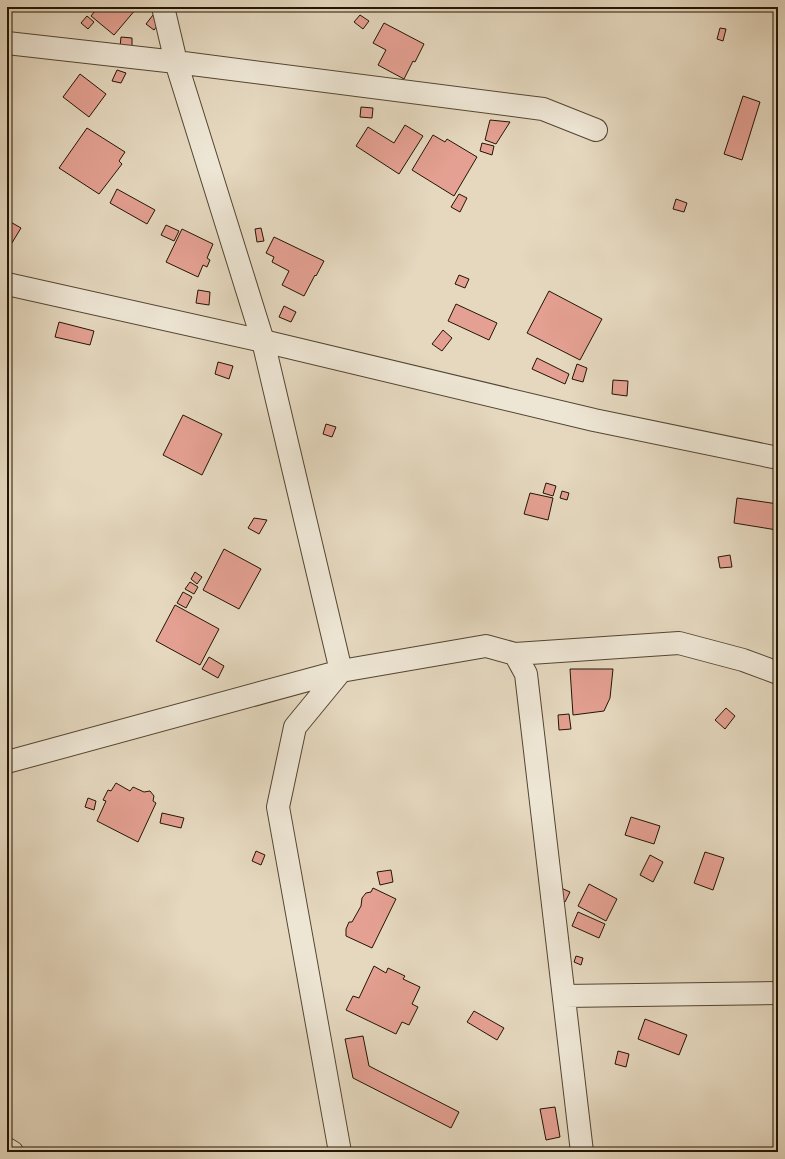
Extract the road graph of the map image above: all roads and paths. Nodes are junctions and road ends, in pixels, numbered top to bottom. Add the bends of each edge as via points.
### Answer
1 (164, 7) edge
2 (7, 43) edge
3 (176, 62) junction
4 (596, 130) dead end
5 (7, 284) edge
6 (263, 341) junction
7 (778, 458) edge
8 (515, 654) junction
9 (341, 671) junction
10 (778, 673) edge
11 (7, 762) edge
12 (778, 993) edge
13 (564, 996) junction
14 (7, 1149) edge
15 (12, 1152) edge
16 (340, 1152) edge
17 (582, 1152) edge

1 - 3 street
2 - 3 street
3 - 4 street via 543,109
3 - 6 street
5 - 6 street
6 - 7 street via 594,420
6 - 9 street
8 - 9 street via 486,646
8 - 10 street via 679,643 743,660
8 - 13 street via 526,674
9 - 11 street
9 - 16 street via 295,727 278,807
12 - 13 street
13 - 17 street
14 - 15 street

